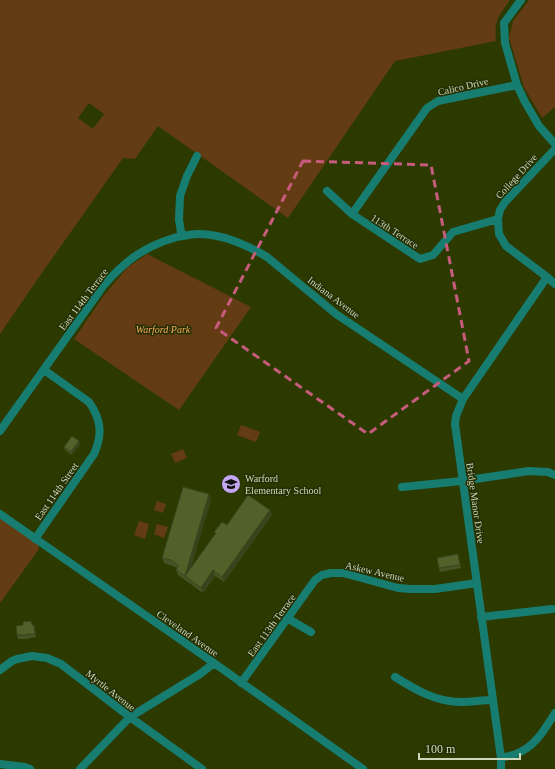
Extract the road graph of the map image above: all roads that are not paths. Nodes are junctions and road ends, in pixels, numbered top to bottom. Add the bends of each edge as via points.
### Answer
1 (521, 0) edge
2 (517, 85) junction
3 (555, 144) edge
4 (555, 149) edge
5 (197, 156) dead end
6 (327, 191) dead end
7 (352, 214) junction
8 (498, 219) junction
9 (184, 236) junction
10 (547, 277) junction
11 (555, 284) edge
12 (44, 370) junction
13 (464, 399) junction
14 (0, 432) edge
15 (555, 475) edge
16 (462, 481) junction
17 (402, 487) dead end
18 (0, 514) edge
19 (35, 539) junction
20 (317, 579) joint
21 (477, 583) junction
22 (552, 609) dead end
23 (481, 617) junction
24 (287, 618) junction
25 (311, 632) dead end
26 (214, 663) junction
27 (0, 670) edge
28 (395, 677) dead end
29 (241, 683) junction
30 (493, 700) junction
31 (555, 713) edge
32 (130, 717) junction
33 (501, 758) junction
34 (0, 764) edge
35 (30, 769) edge
36 (80, 769) edge
37 (202, 769) edge
38 (364, 769) edge
39 (501, 769) edge

1 - 2 street via 504,23 505,43
2 - 3 street via 539,126
2 - 7 street, Calico Drive via 438,101 427,108
4 - 8 street, College Drive via 505,202
5 - 9 street via 180,196 179,220
6 - 7 street, 113th Terrace
7 - 8 street, 113th Terrace via 420,259 433,255 453,232
8 - 10 street via 499,234 506,246
9 - 12 street, East 114th Terrace via 148,248 117,270
9 - 13 street, Indiana Avenue via 217,236 257,252 336,314
10 - 11 street
10 - 13 street, Bridge Manor Drive
12 - 14 street, East 114th Terrace
12 - 19 street, East 114th Street via 89,402 98,418 100,433 94,454
13 - 16 street, Bridge Manor Drive via 455,424
15 - 16 street via 529,471
16 - 17 street
16 - 21 street, Bridge Manor Drive
18 - 19 street, Cleveland Avenue
19 - 26 street, Cleveland Avenue
20 - 21 street, Askew Avenue via 322,575 343,573 398,588 411,589 435,589
20 - 24 street, East 113th Terrace
21 - 23 street, Bridge Manor Drive
22 - 23 street
23 - 30 street, Bridge Manor Drive
24 - 25 street
24 - 29 street, East 113th Terrace
26 - 29 street, Cleveland Avenue
26 - 32 street
27 - 32 street, Myrtle Avenue via 17,659 32,656 47,658 61,664
28 - 30 street via 419,691 440,699 460,702
29 - 38 street, Cleveland Avenue
30 - 33 street, Bridge Manor Drive
31 - 33 street via 531,746 517,754
32 - 36 street
32 - 37 street, Myrtle Avenue
33 - 39 street, Bridge Manor Drive
34 - 35 street

